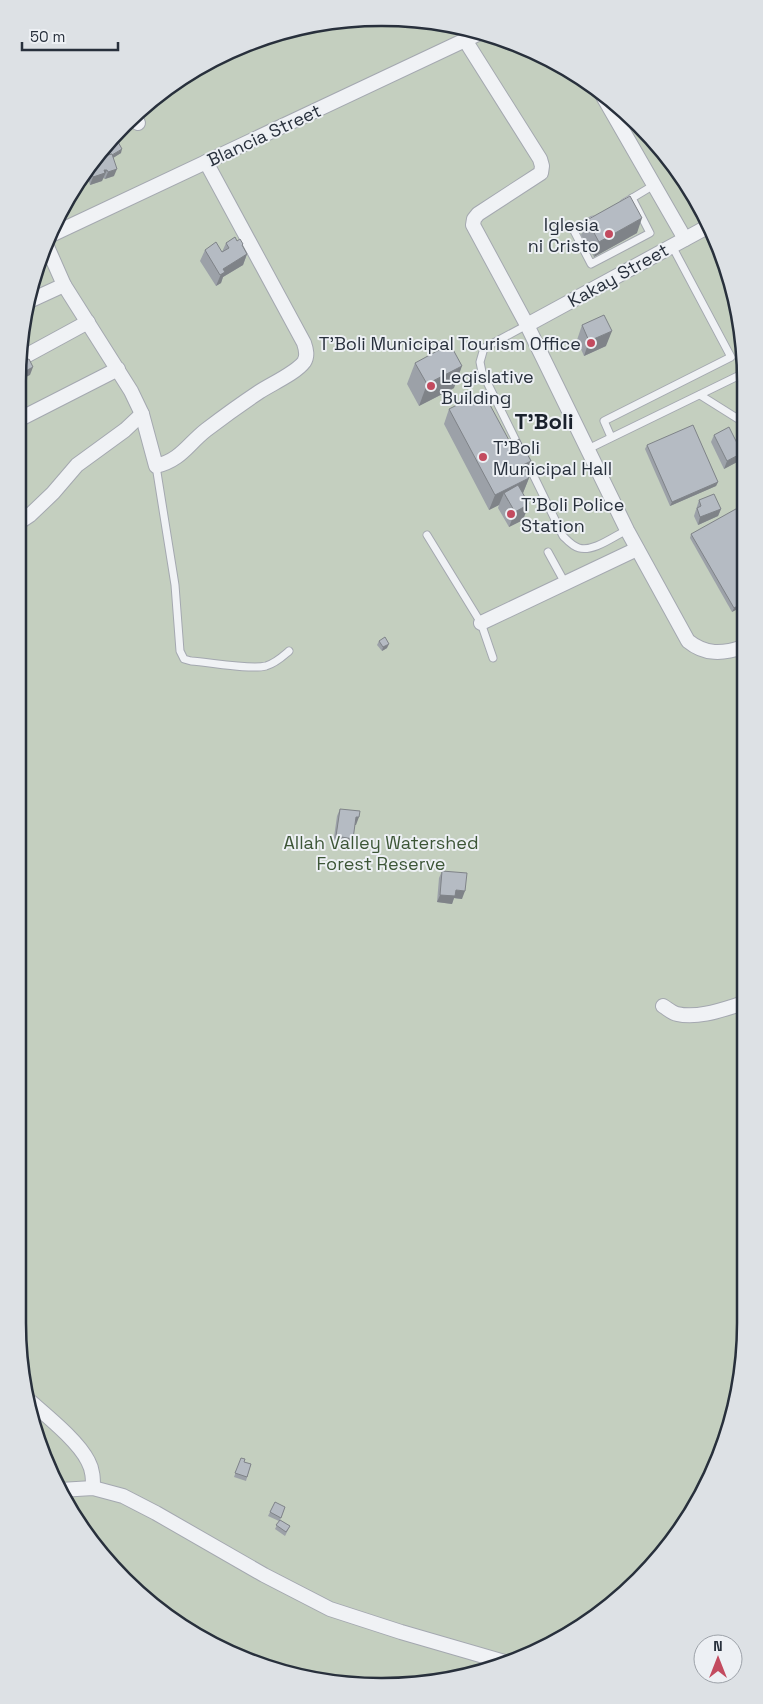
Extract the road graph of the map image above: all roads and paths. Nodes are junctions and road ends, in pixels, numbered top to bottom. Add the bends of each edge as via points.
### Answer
1 (471, 37) edge
2 (465, 40) junction
3 (612, 111) edge
4 (206, 162) junction
5 (654, 185) junction
6 (632, 198) junction
7 (615, 208) edge
8 (599, 217) edge
9 (61, 228) edge
10 (703, 230) edge
11 (685, 239) junction
12 (672, 246) junction
13 (50, 254) edge
14 (64, 285) junction
15 (36, 298) edge
16 (88, 322) junction
17 (527, 325) junction
18 (27, 355) edge
19 (118, 369) junction
20 (737, 376) edge
21 (700, 394) junction
22 (142, 414) junction
23 (26, 416) edge
24 (737, 418) edge
25 (611, 437) junction
26 (588, 449) junction
27 (156, 466) junction
28 (26, 518) edge
29 (628, 530) junction
30 (427, 535) dead end
31 (638, 549) junction
32 (548, 552) dead end
33 (565, 583) junction
34 (481, 623) junction
35 (737, 649) edge
36 (289, 651) dead end
37 (493, 658) dead end
38 (737, 1005) edge
39 (663, 1006) dead end
40 (36, 1407) edge
41 (93, 1488) junction
42 (68, 1490) edge
43 (495, 1659) edge

1 - 2 street, Blancia Street
2 - 4 street, Blancia Street
2 - 17 street via 542,166 541,173 474,219 474,225
3 - 5 street
4 - 9 street, Blancia Street
4 - 27 street via 301,336 305,360 298,368 217,422 177,458
5 - 6 lane
5 - 11 street
6 - 7 lane
6 - 8 lane via 650,233 591,264 574,231
10 - 11 street, Kakay Street
11 - 12 street, Kakay Street
12 - 17 street, Kakay Street
12 - 25 lane via 731,357 604,421
13 - 14 street
14 - 15 street
14 - 16 street
16 - 18 street
16 - 19 street
17 - 26 street
17 - 29 lane via 484,348 480,362 482,372 563,536 581,548 594,547
19 - 22 street
19 - 23 street
20 - 21 lane
21 - 24 lane
21 - 25 lane
22 - 27 street
22 - 28 street via 77,465
25 - 26 lane
26 - 29 street
27 - 36 lane via 175,585 180,651 184,659 266,666
29 - 31 street
30 - 34 lane
31 - 33 street
31 - 35 street via 688,641 708,652 722,653
32 - 33 lane
33 - 34 street
34 - 37 lane
38 - 39 street via 689,1015 676,1014
40 - 41 street via 83,1454 93,1475
41 - 42 street
41 - 43 street via 123,1496 156,1512 330,1608

